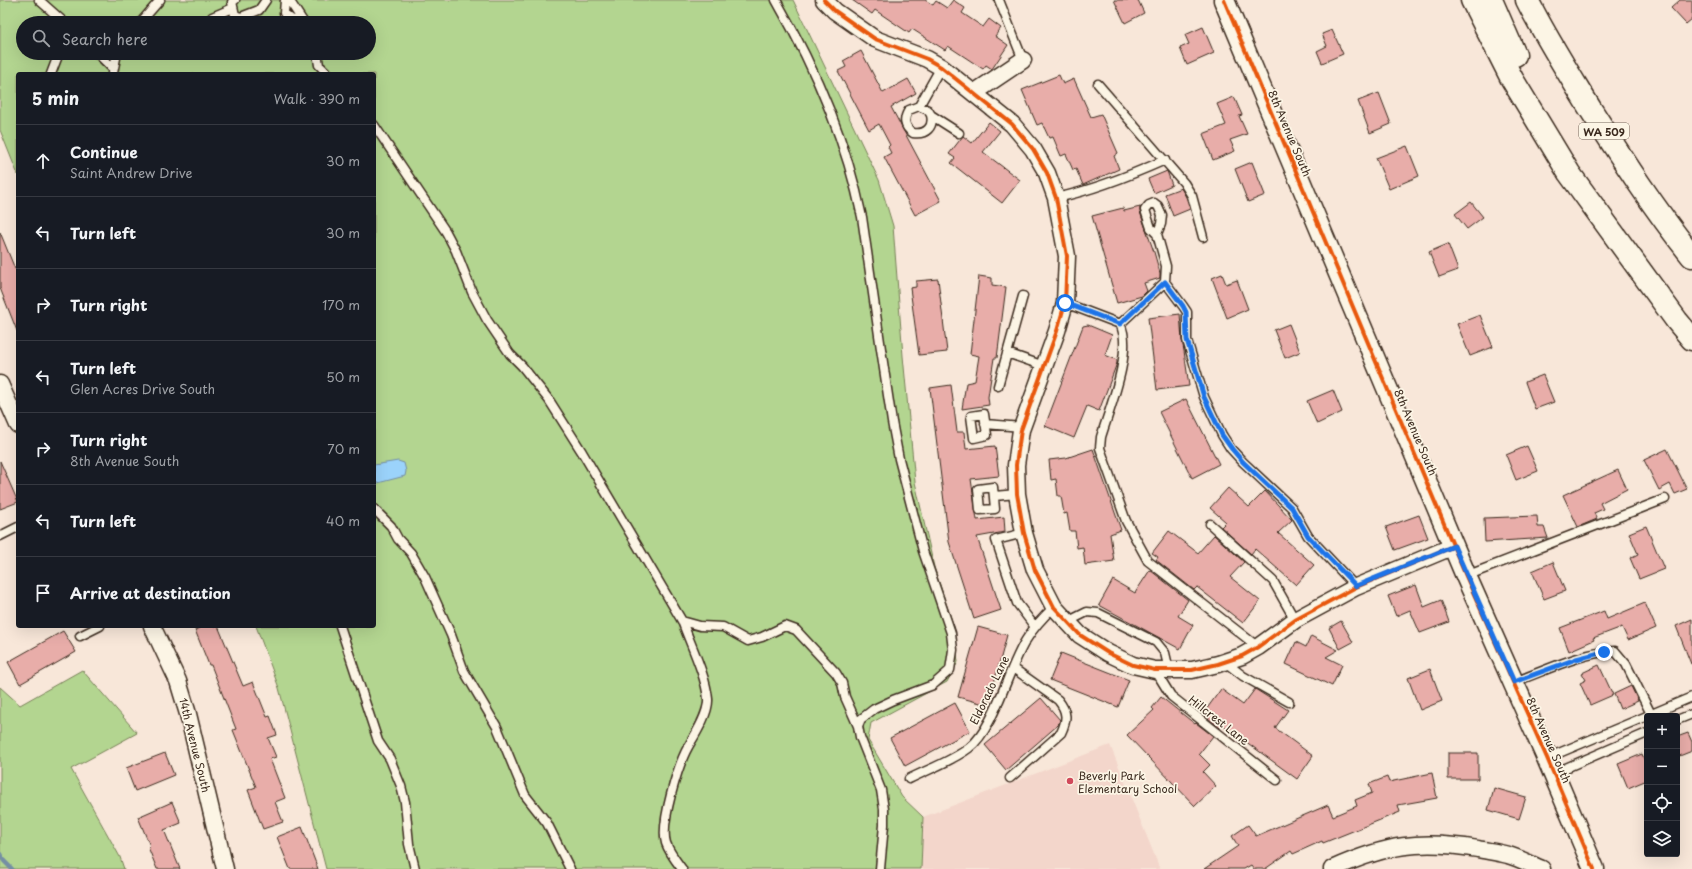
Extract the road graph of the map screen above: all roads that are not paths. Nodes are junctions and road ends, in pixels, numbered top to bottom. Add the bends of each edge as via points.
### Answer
1 (39, 0) edge
2 (160, 0) edge
3 (264, 0) edge
4 (285, 0) edge
5 (289, 0) edge
6 (776, 0) edge
7 (824, 0) edge
8 (999, 0) edge
9 (1224, 0) edge
10 (1472, 0) edge
11 (1490, 0) edge
12 (1527, 0) edge
13 (234, 4) edge
14 (58, 16) edge
15 (146, 16) edge
16 (214, 16) edge
17 (238, 16) edge
18 (244, 16) edge
19 (287, 16) edge
20 (299, 16) edge
21 (56, 60) edge
22 (103, 60) edge
23 (116, 60) edge
24 (318, 60) edge
25 (1023, 60) joint
26 (941, 67) junction
27 (51, 72) edge
28 (113, 72) edge
29 (326, 72) edge
30 (1098, 84) dead end
31 (974, 93) junction
32 (918, 106) junction
33 (932, 115) junction
34 (376, 129) edge
35 (959, 133) dead end
36 (1165, 160) junction
37 (1056, 198) junction
38 (1610, 228) junction
39 (1157, 234) dead end
40 (1202, 237) dead end
41 (1692, 256) edge
42 (1165, 282) junction
43 (1023, 296) dead end
44 (1065, 303) junction
45 (1120, 324) junction
46 (1692, 339) edge
47 (1007, 353) junction
48 (1044, 366) junction
49 (0, 384) edge
50 (998, 386) dead end
51 (16, 420) edge
52 (985, 424) dead end
53 (1022, 427) junction
54 (1017, 494) junction
55 (994, 496) dead end
56 (1665, 499) dead end
57 (376, 511) edge
58 (1210, 524) dead end
59 (16, 528) edge
60 (1024, 533) junction
61 (0, 536) edge
62 (1454, 546) junction
63 (1466, 576) junction
64 (1356, 586) junction
65 (1054, 608) junction
66 (1295, 620) junction
67 (682, 622) junction
68 (1067, 622) junction
69 (1035, 627) junction
70 (96, 628) edge
71 (153, 628) edge
72 (341, 628) edge
73 (80, 636) dead end
74 (1258, 647) junction
75 (1225, 662) junction
76 (1013, 668) junction
77 (1162, 670) junction
78 (1514, 682) junction
79 (1692, 696) edge
80 (1289, 702) dead end
81 (1650, 713) edge
82 (1653, 713) edge
83 (1692, 714) edge
84 (1644, 718) edge
85 (1680, 719) edge
86 (858, 726) junction
87 (1644, 734) edge
88 (1551, 766) junction
89 (1010, 778) dead end
90 (909, 779) dead end
91 (1277, 780) dead end
92 (225, 869) edge
93 (415, 869) edge
94 (570, 869) edge
95 (682, 869) edge
96 (880, 869) edge
97 (1332, 869) edge
98 (1542, 869) edge
99 (1594, 869) edge

1 - 14 lane
2 - 15 lane
3 - 18 lane via 260,10
4 - 19 lane via 284,14
5 - 20 lane
6 - 86 lane via 823,93 839,133 857,192 892,422 923,551 951,633 953,650 950,670 933,685 874,709 861,719
7 - 26 street via 835,11 875,39
8 - 25 lane
9 - 62 street, 8th Avenue South
10 - 38 highway via 1512,79 1565,166
11 - 38 highway via 1521,68
12 - 41 highway, WA 509 via 1562,63 1629,168
13 - 16 lane
13 - 17 lane via 235,15
21 - 27 lane
22 - 28 lane
23 - 28 lane
24 - 29 lane via 319,66
25 - 31 street
26 - 31 street
26 - 32 lane
30 - 36 lane
31 - 37 street via 1012,124 1033,149 1047,173
32 - 33 lane via 928,110
32 - 33 lane via 909,110 906,115 906,126 909,130 919,134 929,130
33 - 35 lane
34 - 67 lane via 446,232 487,320 510,354 549,400
36 - 37 lane via 1114,182
36 - 40 lane via 1192,196
37 - 44 street via 1067,256
38 - 46 highway
39 - 42 lane via 1166,266
42 - 45 lane
42 - 64 lane via 1186,312 1187,340 1204,397 1222,435 1243,462 1292,508 1308,536
43 - 47 lane
44 - 45 lane
44 - 48 street
45 - 74 lane via 1124,331 1123,360 1100,448 1126,521 1148,561
47 - 48 lane
47 - 50 lane
48 - 53 street
49 - 51 street
52 - 53 lane
53 - 54 street via 1016,465
54 - 55 lane
54 - 60 street
56 - 63 lane
57 - 94 lane via 391,526 425,577 452,635 464,671 497,727 525,795 547,822
58 - 66 lane via 1273,581
59 - 61 lane
60 - 65 street via 1035,570
60 - 69 lane via 996,540 1017,604
62 - 63 street, 8th Avenue South
62 - 64 street
63 - 78 street, 8th Avenue South
64 - 66 street
65 - 68 street
65 - 69 lane, Eldorado Lane
66 - 74 street
67 - 86 lane via 723,627 748,641 785,626 796,630 836,673
67 - 95 lane via 704,681 708,700 703,718 675,778 664,826 666,842
68 - 77 street via 1080,635 1108,653 1133,665
68 - 77 lane, Hillcrest Lane via 1087,612 1098,613 1156,642 1165,653
69 - 76 lane, Eldorado Lane via 1025,641
70 - 73 lane
71 - 92 street, 14th Avenue South via 178,681 188,714
72 - 93 lane via 378,741 390,760 401,786
74 - 75 street
75 - 77 street via 1192,670
75 - 80 lane via 1243,676
76 - 89 lane via 1058,700 1067,715 1062,733
76 - 90 lane, Eldorado Lane via 983,731 970,747
77 - 91 lane, Hillcrest Lane via 1171,696
78 - 81 lane via 1576,659 1615,651 1626,664
78 - 88 street, 8th Avenue South
79 - 82 lane
83 - 85 lane
84 - 88 lane
86 - 96 lane via 882,796 884,825
87 - 88 lane
88 - 99 street, 8th Avenue South
97 - 98 street via 1366,854 1419,844 1457,846 1508,855

